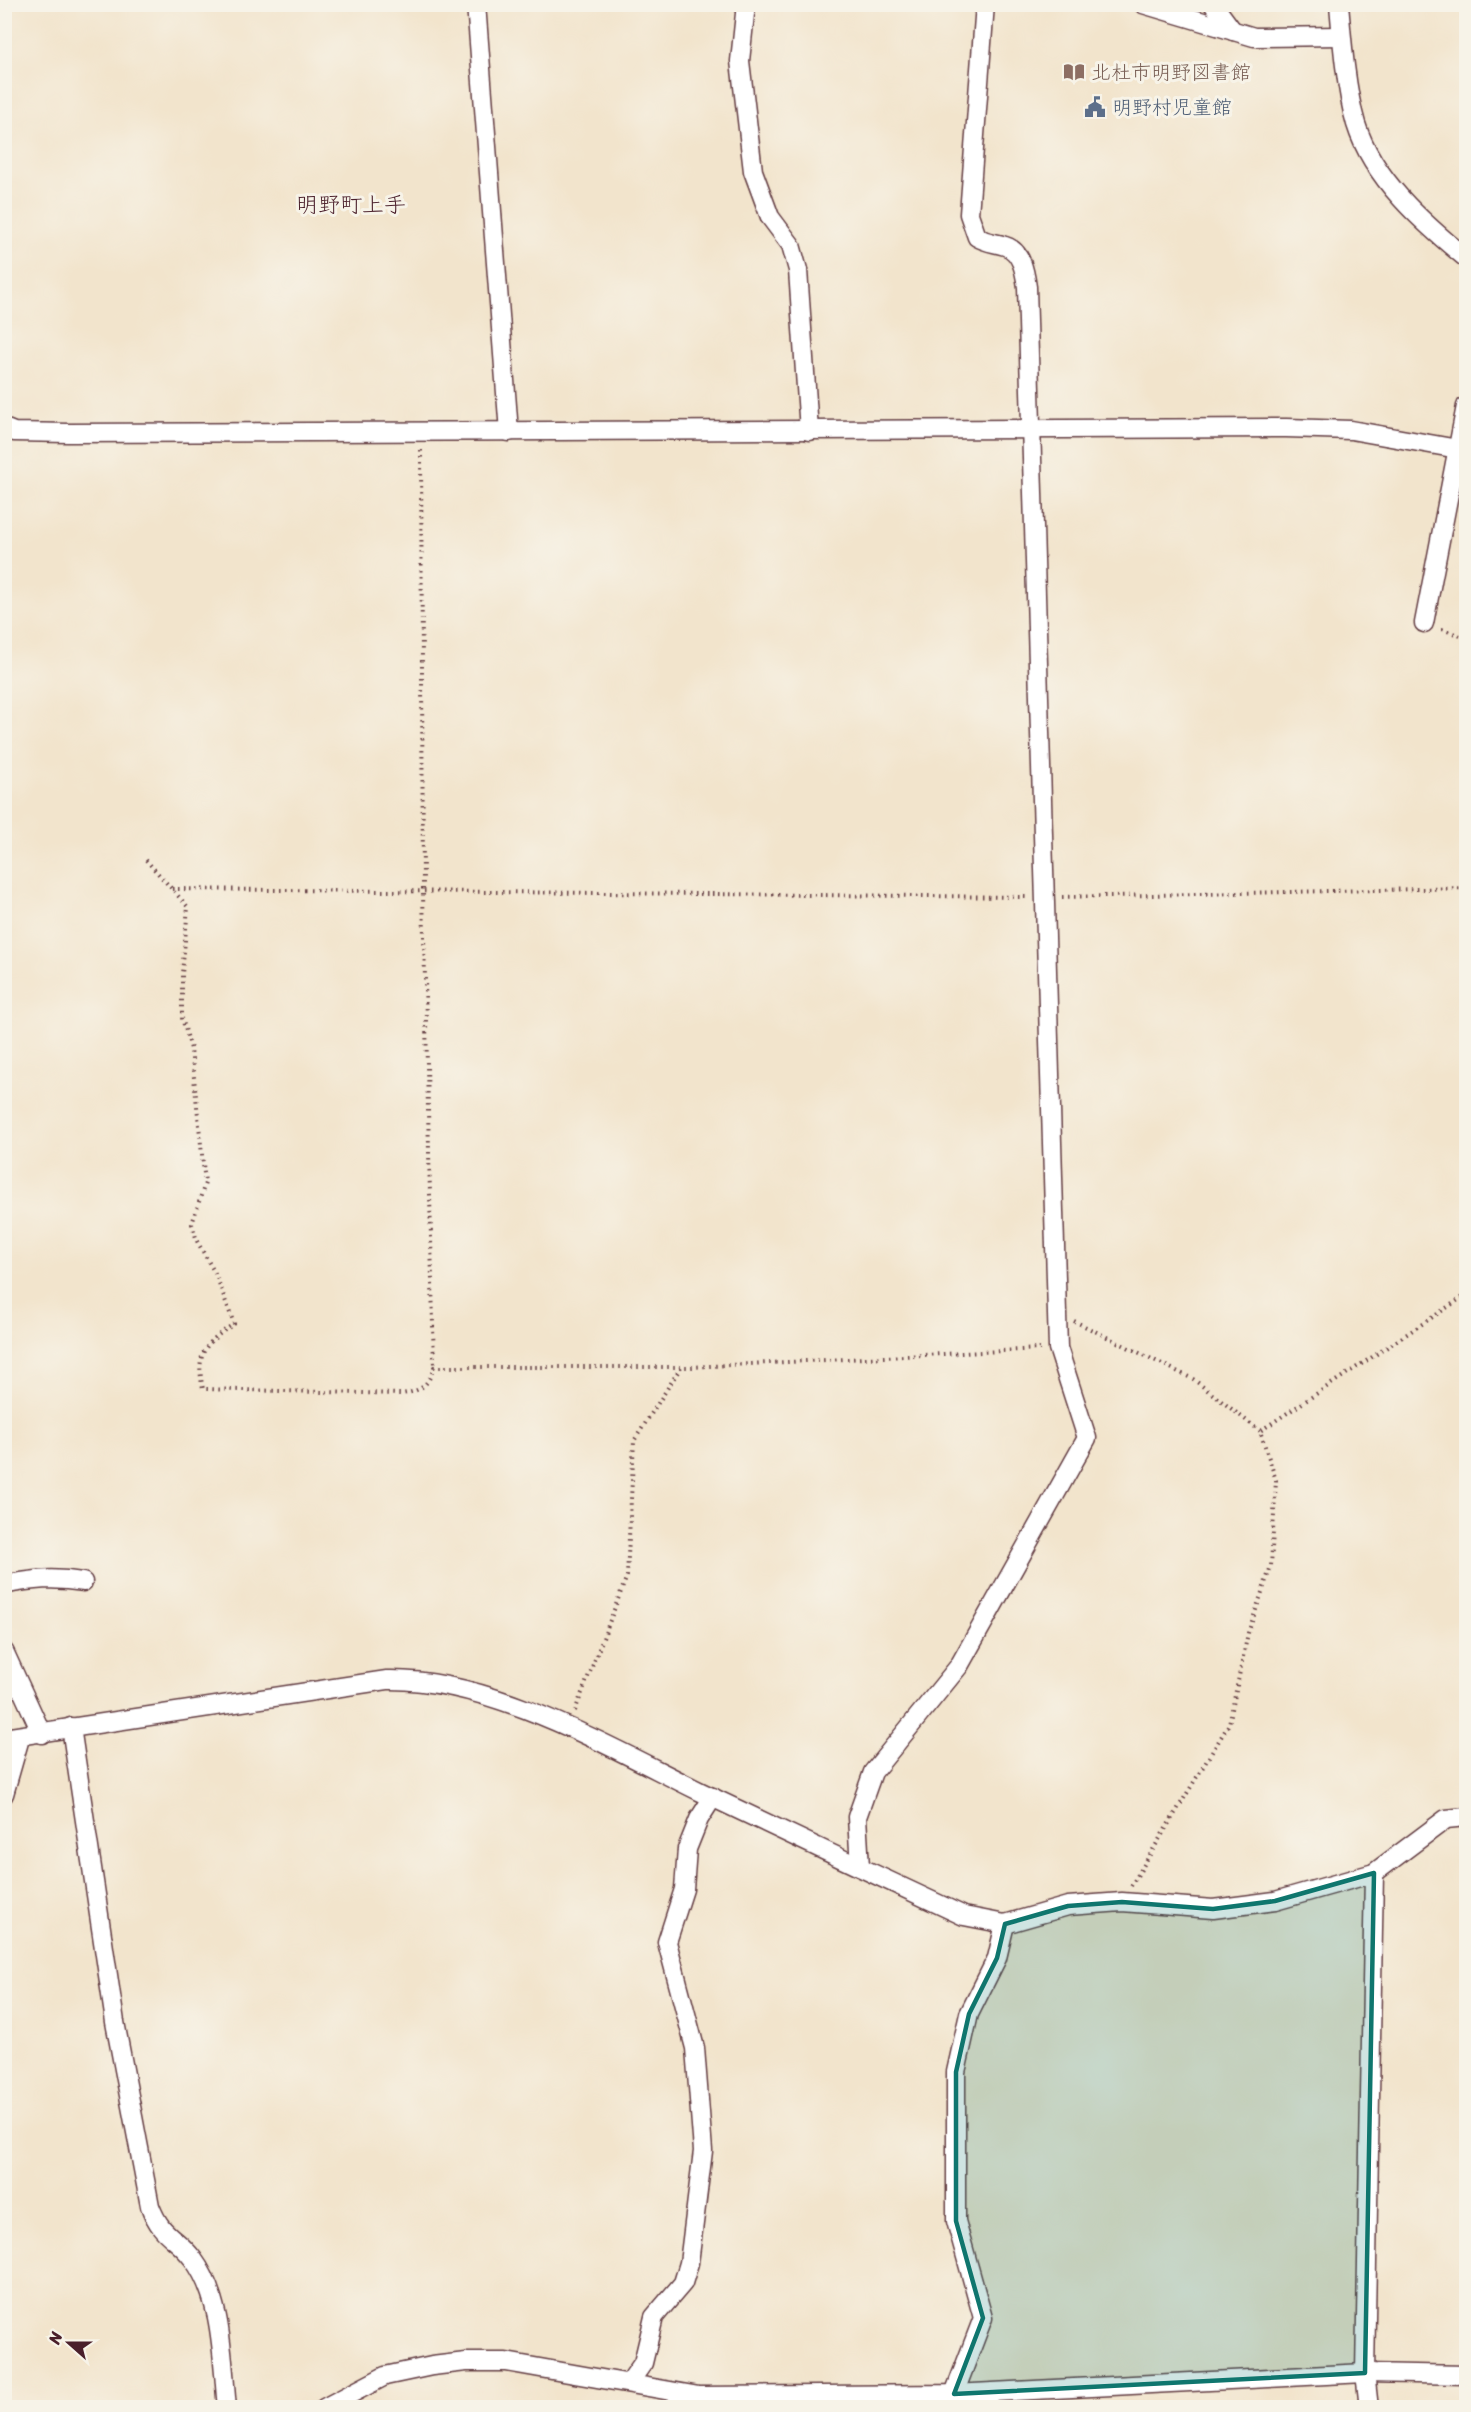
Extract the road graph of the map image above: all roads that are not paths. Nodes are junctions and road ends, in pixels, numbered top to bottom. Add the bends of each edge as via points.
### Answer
1 (476, 4) edge
2 (746, 4) edge
3 (985, 4) edge
4 (1143, 4) edge
5 (1213, 4) edge
6 (1339, 4) edge
7 (1233, 31) junction
8 (1341, 36) junction
9 (1467, 258) edge
10 (1467, 406) edge
11 (4, 428) edge
12 (1032, 430) junction
13 (809, 431) junction
14 (508, 432) junction
15 (1458, 449) junction
16 (1424, 623) road end
17 (83, 1582) dead end
18 (4, 1585) edge
19 (4, 1651) edge
20 (71, 1727) junction
21 (42, 1734) junction
22 (12, 1738) edge
23 (4, 1794) edge
24 (713, 1797) junction
25 (1467, 1816) edge
26 (860, 1867) junction
27 (1374, 1873) junction
28 (1005, 1924) junction
29 (1365, 2373) junction
30 (1467, 2375) edge
31 (629, 2383) junction
32 (954, 2394) junction
33 (1369, 2403) edge
34 (227, 2408) edge
35 (324, 2408) edge

1 - 14 street
2 - 13 street via 740,61 753,171 770,217 791,245 798,270
3 - 12 street via 969,214 977,237 1006,246 1024,267
4 - 7 street
5 - 7 street
6 - 8 street
7 - 8 street via 1254,37
8 - 9 street via 1356,123 1371,158 1396,192
10 - 15 street
11 - 14 street via 14,432 68,433
12 - 13 street
12 - 15 street via 1352,430
12 - 26 street via 1058,1348 1087,1438 959,1666 873,1772 857,1817
13 - 14 street
15 - 16 street
17 - 18 street via 59,1578
19 - 21 street
20 - 21 street
20 - 24 street via 387,1680 417,1679 507,1703
20 - 34 street via 115,2022 150,2206 157,2226 193,2258 209,2288
21 - 22 street
22 - 23 street
24 - 26 street
24 - 31 street via 687,1849 684,1889 667,1942 695,2049 703,2151 689,2263 683,2283 654,2317 643,2363
25 - 27 street via 1446,1819
26 - 28 street via 964,1916
27 - 28 street via 1275,1901 1214,1909 1122,1902 1068,1906
27 - 29 street
28 - 32 street via 997,1958 969,2014 956,2072 956,2221 982,2318
29 - 30 street
29 - 32 street
29 - 33 street
31 - 32 street via 699,2396
31 - 35 street via 506,2362 466,2362 385,2376

